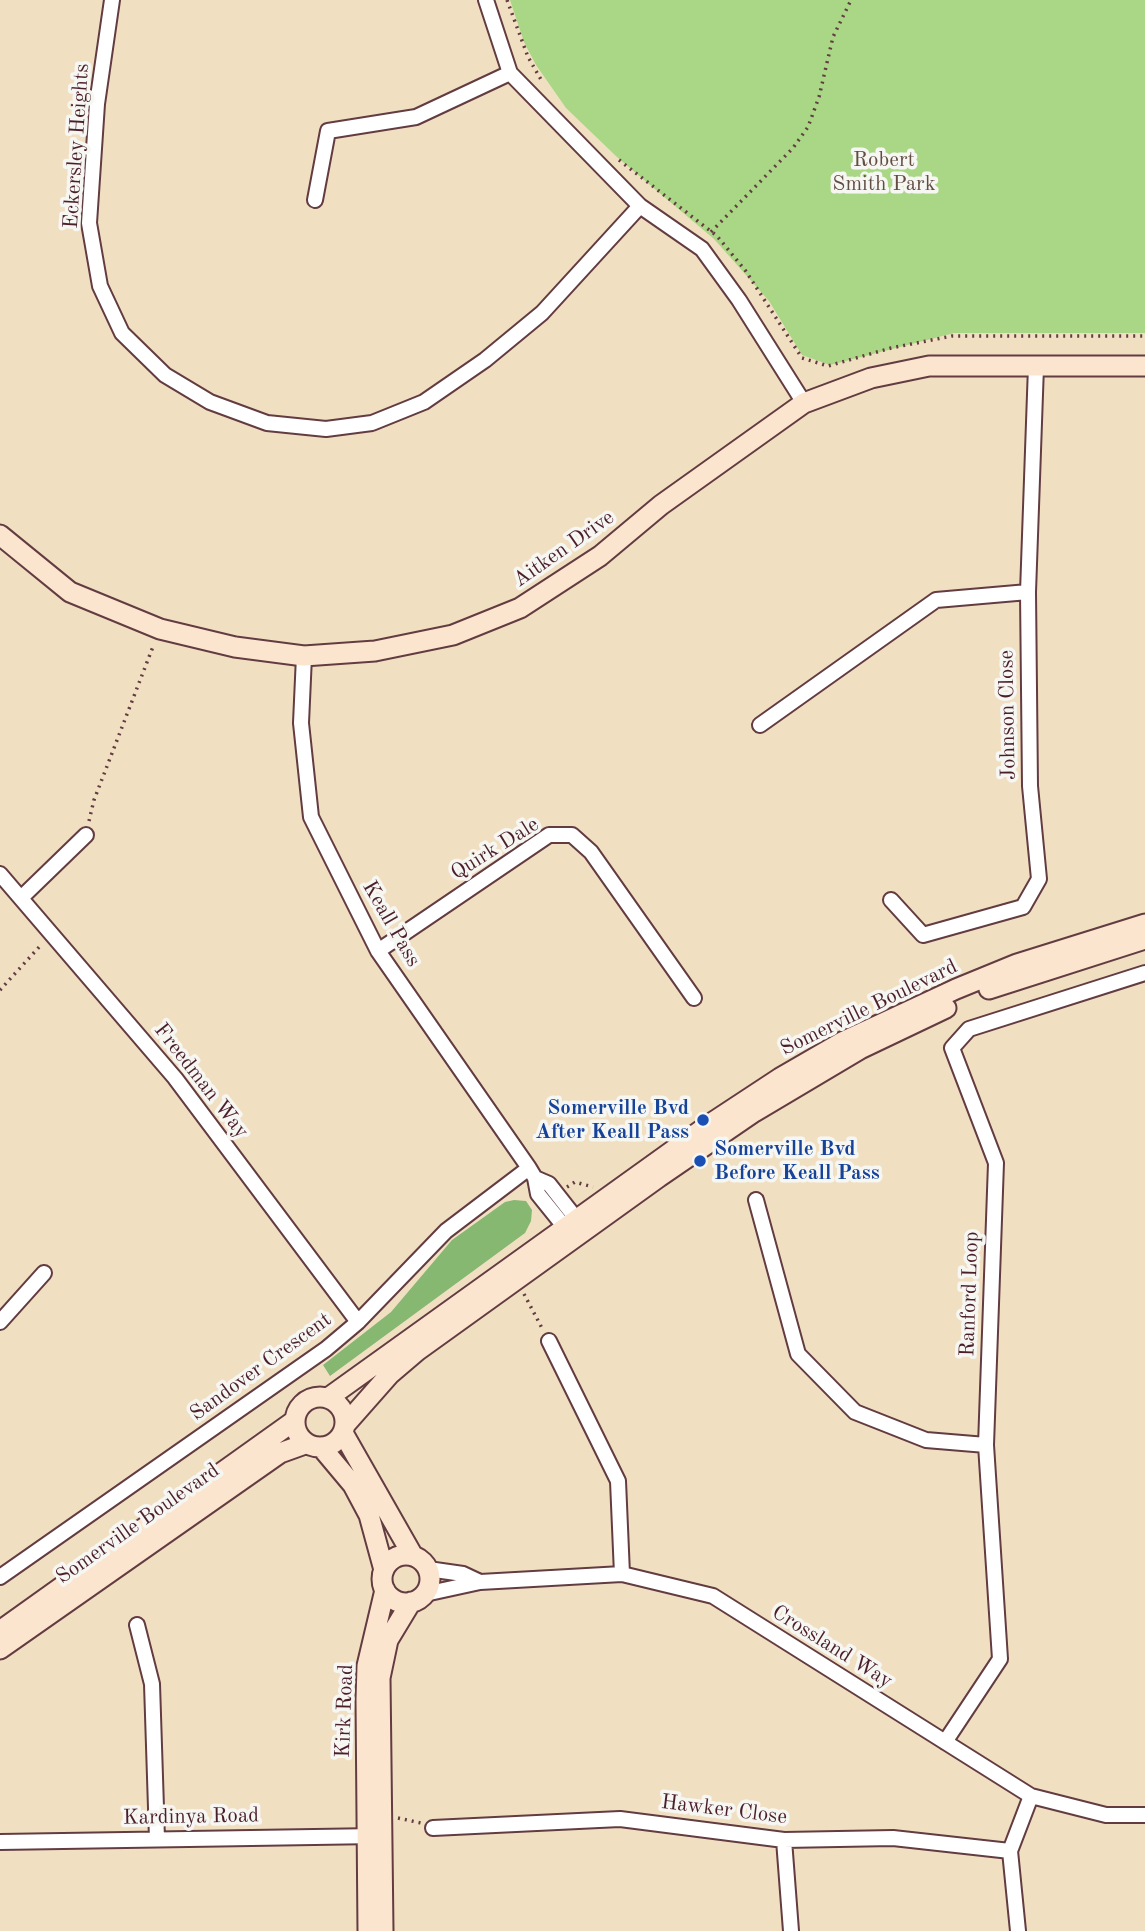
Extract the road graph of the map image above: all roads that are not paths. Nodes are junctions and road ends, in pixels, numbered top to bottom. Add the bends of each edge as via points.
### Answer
1 (112, 0) edge
2 (486, 0) edge
3 (510, 73) junction
4 (315, 200) dead end
5 (640, 206) junction
6 (1036, 366) junction
7 (1145, 366) edge
8 (804, 402) junction
9 (0, 535) edge
10 (1028, 592) junction
11 (304, 656) junction
12 (760, 726) dead end
13 (86, 835) road end
14 (0, 874) edge
15 (22, 897) junction
16 (891, 900) dead end
17 (1145, 924) edge
18 (1145, 939) edge
19 (378, 951) junction
20 (1145, 973) edge
21 (694, 998) dead end
22 (532, 1173) junction
23 (756, 1199) dead end
24 (575, 1229) junction
25 (44, 1273) dead end
26 (0, 1322) edge
27 (358, 1322) junction
28 (549, 1342) road end
29 (328, 1398) junction
30 (294, 1421) junction
31 (344, 1429) junction
32 (986, 1445) junction
33 (314, 1446) junction
34 (413, 1556) junction
35 (428, 1569) junction
36 (622, 1574) junction
37 (0, 1577) edge
38 (385, 1580) junction
39 (480, 1581) junction
40 (418, 1598) junction
41 (137, 1625) dead end
42 (0, 1630) edge
43 (0, 1649) edge
44 (945, 1742) junction
45 (1031, 1796) junction
46 (1145, 1815) edge
47 (433, 1828) road end
48 (374, 1836) junction
49 (157, 1839) junction
50 (784, 1840) junction
51 (0, 1842) edge
52 (1010, 1850) junction
53 (368, 1931) edge
54 (383, 1931) edge
55 (791, 1931) edge
56 (1018, 1931) edge

1 - 5 street, Eckersley Heights via 97,104 89,223 100,286 122,334 164,375 210,402 267,423 326,429 372,423 424,402 542,313
2 - 3 street
3 - 4 street via 416,117 328,131
3 - 5 street
5 - 8 street via 697,245 739,300
6 - 7 main road, Aitken Drive
6 - 8 main road, Aitken Drive via 929,366 871,379
6 - 10 street, Johnson Close
8 - 11 main road, Aitken Drive via 661,505 600,556 520,608 453,635 375,651
9 - 11 main road, Aitken Drive via 71,592 160,629 235,648
10 - 12 street via 936,600
10 - 16 street, Johnson Close via 1030,786 1039,879 1023,907 923,935
11 - 19 street, Keall Pass via 301,723 311,817
13 - 15 street
14 - 15 street, Freedman Way
15 - 27 street, Freedman Way via 175,1078
17 - 24 main road, Somerville Boulevard via 1017,964 844,1041 707,1126
18 - 24 main road, Somerville Boulevard via 990,988 860,1049
19 - 21 street, Quirk Dale via 549,835 572,835 591,852
19 - 22 street, Keall Pass
20 - 32 street, Ranford Loop via 969,1030 952,1048 996,1163
22 - 24 street, Keall Pass via 538,1194
22 - 27 street, Sandover Crescent via 446,1231
23 - 32 street via 798,1354 855,1412 926,1440
24 - 29 main road, Somerville Boulevard
24 - 31 main road, Somerville Boulevard via 390,1374
25 - 26 street
27 - 37 street, Sandover Crescent
28 - 36 street via 618,1481
29 - 30 main road via 305,1401
29 - 31 main road via 341,1408
30 - 33 main road via 299,1438
30 - 42 main road, Somerville Boulevard
31 - 33 main road via 338,1440
31 - 34 main road
32 - 44 street, Ranford Loop via 1000,1659
33 - 38 main road, Kirk Road via 353,1485 369,1515
33 - 43 main road, Somerville Boulevard via 280,1453
34 - 35 main road
34 - 38 main road via 399,1556
35 - 39 street, Crossland Way
35 - 40 main road via 430,1582
36 - 39 street, Crossland Way
36 - 44 street, Crossland Way via 713,1597
38 - 40 main road via 396,1600
38 - 48 main road, Kirk Road via 368,1665
39 - 40 street, Crossland Way
40 - 48 main road, Kirk Road via 388,1640 380,1678
41 - 49 street via 152,1684
44 - 45 street, Crossland Way
45 - 46 street, Crossland Way via 1106,1815
45 - 52 street
47 - 50 street, Hawker Close via 620,1819
48 - 49 street, Kardinya Road
48 - 53 main road
48 - 54 main road
49 - 51 street, Kardinya Road
50 - 52 street, Hawker Close via 892,1838
50 - 55 street
52 - 56 street

